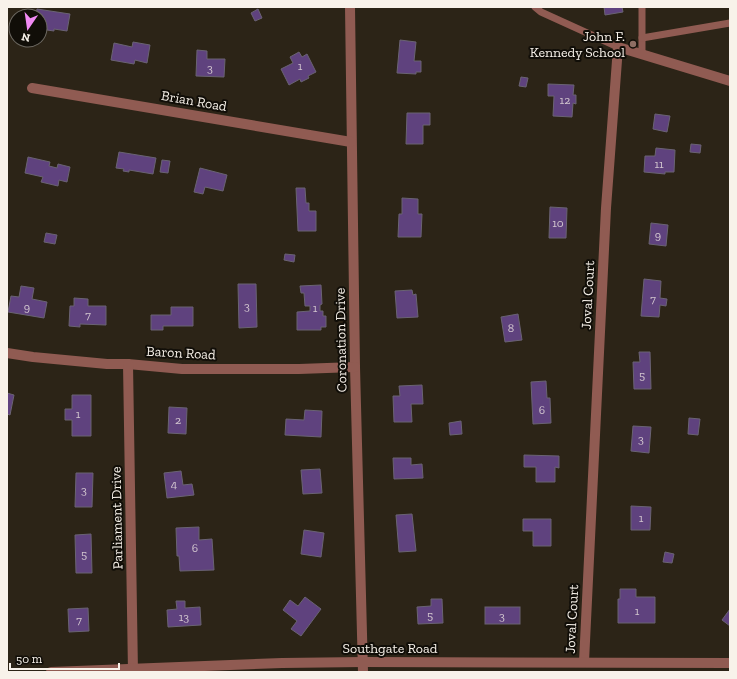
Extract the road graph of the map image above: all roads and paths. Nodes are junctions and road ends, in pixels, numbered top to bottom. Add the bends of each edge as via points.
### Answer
1 (350, 7) edge
2 (535, 7) edge
3 (642, 7) edge
4 (730, 23) edge
5 (642, 38) junction
6 (618, 47) junction
7 (642, 54) junction
8 (730, 81) edge
9 (32, 88) dead end
10 (351, 142) junction
11 (7, 353) edge
12 (128, 364) junction
13 (355, 367) junction
14 (584, 662) junction
15 (730, 663) edge
16 (363, 667) edge
17 (134, 670) edge
18 (50, 672) edge

1 - 10 street, Coronation Drive
2 - 6 lane
3 - 5 lane
4 - 5 lane
5 - 7 lane
6 - 7 street
6 - 14 street, Joval Court via 606,208
7 - 8 street
9 - 10 street, Brian Road
10 - 13 street, Coronation Drive
11 - 12 street, Baron Road
12 - 13 street, Baron Road via 182,369
12 - 17 street, Parliament Drive
13 - 16 street, Coronation Drive
14 - 15 street, Southgate Road
14 - 16 street, Southgate Road
16 - 17 street, Southgate Road via 282,663
17 - 18 street, Southgate Road

